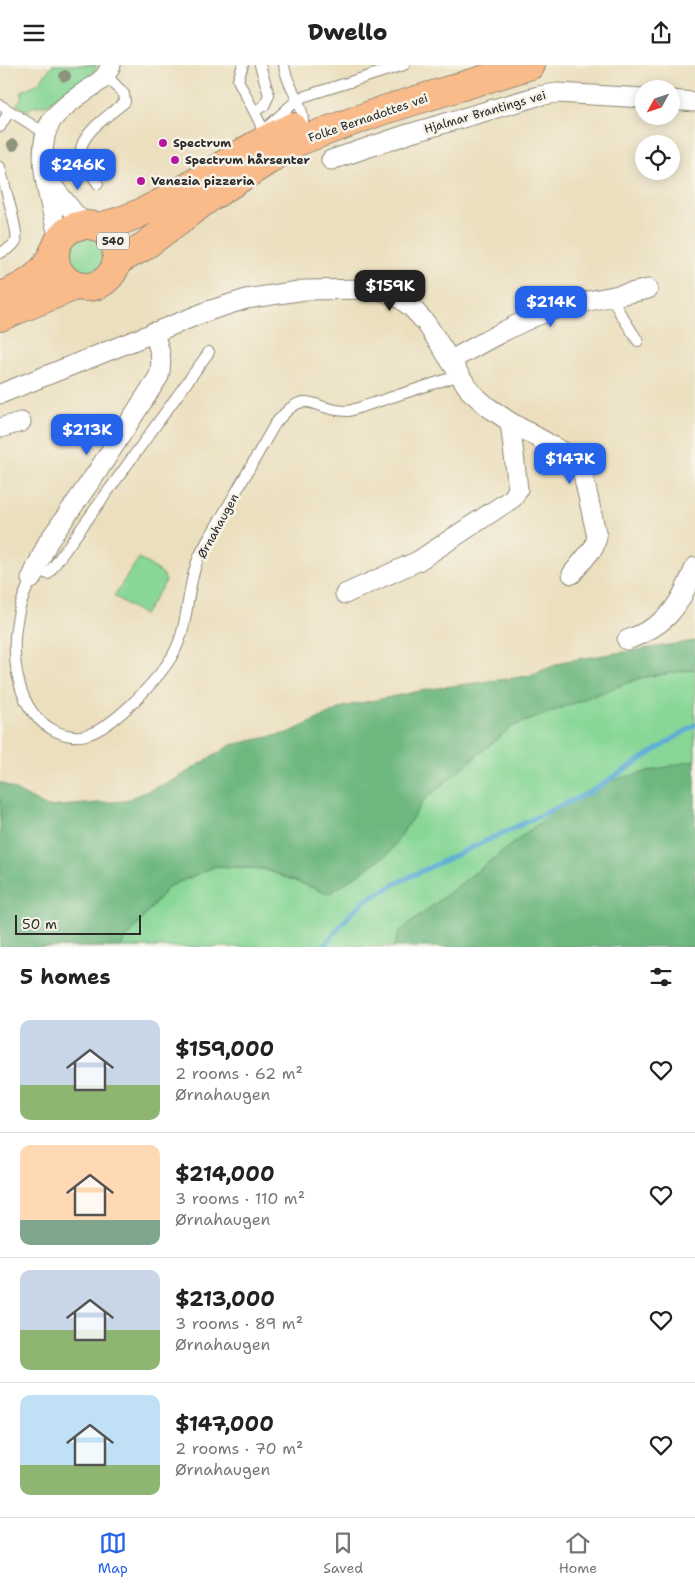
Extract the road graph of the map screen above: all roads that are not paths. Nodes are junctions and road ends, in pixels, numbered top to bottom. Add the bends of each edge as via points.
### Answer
1 (244, 65) edge
2 (260, 65) edge
3 (284, 65) edge
4 (404, 65) edge
5 (477, 65) edge
6 (530, 65) edge
7 (108, 70) edge
8 (635, 97) edge
9 (680, 101) edge
10 (695, 102) edge
11 (0, 105) edge
12 (254, 111) junction
13 (9, 112) junction
14 (300, 121) junction
15 (0, 127) edge
16 (45, 133) junction
17 (254, 141) junction
18 (331, 159) dead end
19 (0, 167) edge
20 (47, 178) junction
21 (98, 184) dead end
22 (92, 226) junction
23 (57, 245) junction
24 (0, 253) edge
25 (117, 261) junction
26 (75, 286) junction
27 (648, 289) dead end
28 (0, 297) edge
29 (612, 297) junction
30 (0, 317) edge
31 (153, 332) junction
32 (638, 341) dead end
33 (209, 351) dead end
34 (456, 368) junction
35 (0, 394) edge
36 (21, 421) dead end
37 (510, 422) junction
38 (0, 428) edge
39 (695, 567) edge
40 (33, 574) junction
41 (572, 574) dead end
42 (345, 594) dead end
43 (627, 640) dead end

1 - 12 lane via 238,80
2 - 12 lane via 269,95 264,105
3 - 14 lane
4 - 14 lane
5 - 14 main road, Folke Bernadottes vei / 540
6 - 14 main road, Folke Bernadottes vei / 540 via 384,110
7 - 16 street via 53,119
7 - 21 lane via 124,94 125,102 94,127 83,142 81,154
8 - 18 street, Hjalmar Brantings vei via 557,93 538,96
9 - 10 street
11 - 13 lane
12 - 17 lane
13 - 15 lane
13 - 16 lane
14 - 17 main road, Folke Bernadottes vei / 540
14 - 25 main road, Folke Bernadottes vei / 540 via 209,198 144,247
16 - 20 street via 42,151
17 - 22 main road, Folke Bernadottes vei / 540 via 150,210 116,224
19 - 24 lane via 17,239 12,247
20 - 22 street via 75,214
20 - 23 street
22 - 23 main road, 540 via 71,228
22 - 25 main road, 540 via 113,241
23 - 26 main road via 54,259 58,272
23 - 28 main road, 540 via 45,270 22,287
25 - 26 main road, 540 via 111,275 98,285
26 - 30 main road, 540
27 - 29 street, Ørnahaugen
29 - 32 lane
29 - 34 street, Ørnahaugen via 543,313 505,331
31 - 34 street via 255,297 305,290 370,289 386,292 414,309
31 - 35 street
31 - 40 street, Ørnahaugen via 161,351 159,376 48,542
33 - 40 lane via 53,567 48,573
34 - 37 street via 476,397
34 - 40 lane, Ørnahaugen via 349,411 334,412 309,401 288,407 275,424 199,559 191,583 181,640 168,663 143,693 101,729 88,735 55,732 36,717 18,680 15,634 20,607
36 - 38 street
37 - 41 street via 581,465 596,537 594,547
37 - 42 street via 518,489 513,498 418,561
39 - 43 street via 678,603 666,618 650,631

